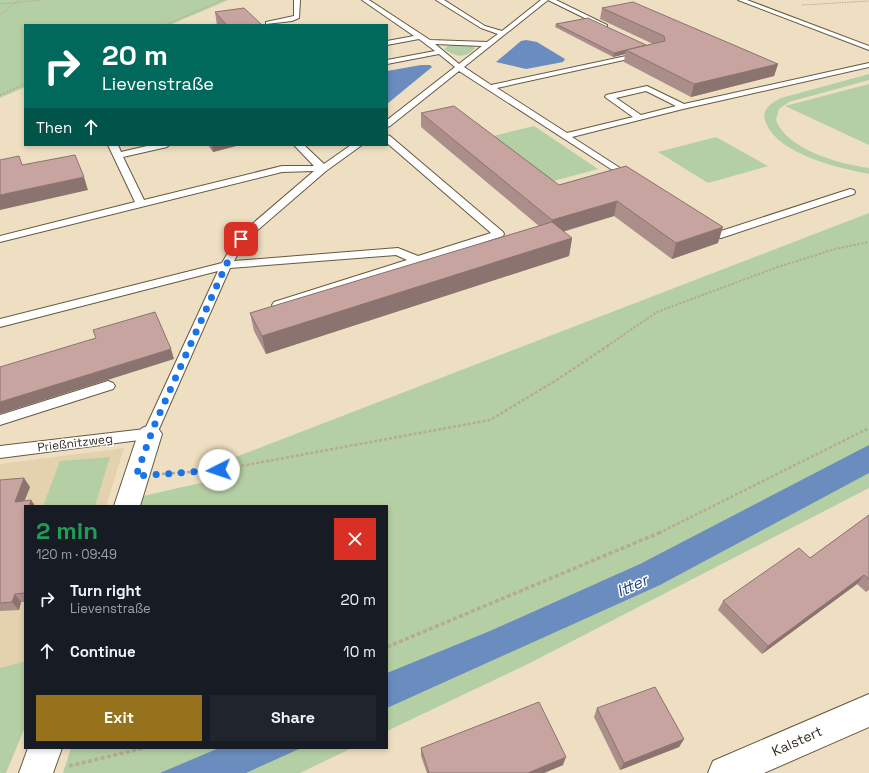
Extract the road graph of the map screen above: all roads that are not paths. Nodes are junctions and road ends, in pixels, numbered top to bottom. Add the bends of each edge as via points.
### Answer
1 (297, 0) edge
2 (365, 0) edge
3 (441, 0) edge
4 (545, 0) edge
5 (551, 0) edge
6 (741, 0) edge
7 (269, 24) edge
8 (615, 31) edge
9 (502, 33) junction
10 (423, 40) junction
11 (388, 43) edge
12 (487, 44) junction
13 (869, 48) edge
14 (440, 52) junction
15 (650, 53) edge
16 (388, 62) edge
17 (869, 65) edge
18 (460, 68) junction
19 (492, 87) junction
20 (683, 107) junction
21 (640, 118) junction
22 (388, 123) edge
23 (566, 136) junction
24 (388, 139) edge
25 (114, 146) edge
26 (159, 146) edge
27 (300, 146) edge
28 (356, 146) edge
29 (118, 155) junction
30 (323, 169) junction
31 (638, 184) edge
32 (850, 192) dead end
33 (141, 204) junction
34 (697, 223) edge
35 (0, 239) edge
36 (417, 260) junction
37 (226, 265) junction
38 (278, 305) edge
39 (0, 323) edge
40 (108, 386) dead end
41 (0, 420) edge
42 (150, 434) junction
43 (0, 452) edge
44 (127, 505) edge
45 (869, 710) edge
46 (725, 773) edge

1 - 7 lane via 297,17
2 - 10 lane
3 - 9 lane via 483,27
4 - 9 lane
5 - 8 lane
6 - 13 lane
9 - 12 lane
10 - 11 lane
10 - 12 lane
10 - 14 lane
12 - 18 lane
14 - 16 lane
14 - 18 lane
15 - 19 lane
17 - 20 lane
18 - 19 lane
18 - 22 lane
19 - 23 lane
20 - 21 lane
20 - 21 lane via 647,88 609,97
21 - 23 lane
23 - 31 lane
24 - 36 lane via 499,234
25 - 29 lane
26 - 29 lane
27 - 30 lane
28 - 30 lane
29 - 33 lane
30 - 33 lane via 282,169
30 - 37 lane via 241,239
32 - 34 lane via 717,236
33 - 35 lane
36 - 37 lane via 398,251
36 - 38 lane
37 - 39 lane
37 - 42 lane
40 - 41 lane
42 - 43 lane, Prießnitzweg
42 - 44 street
45 - 46 street, Kalstert

